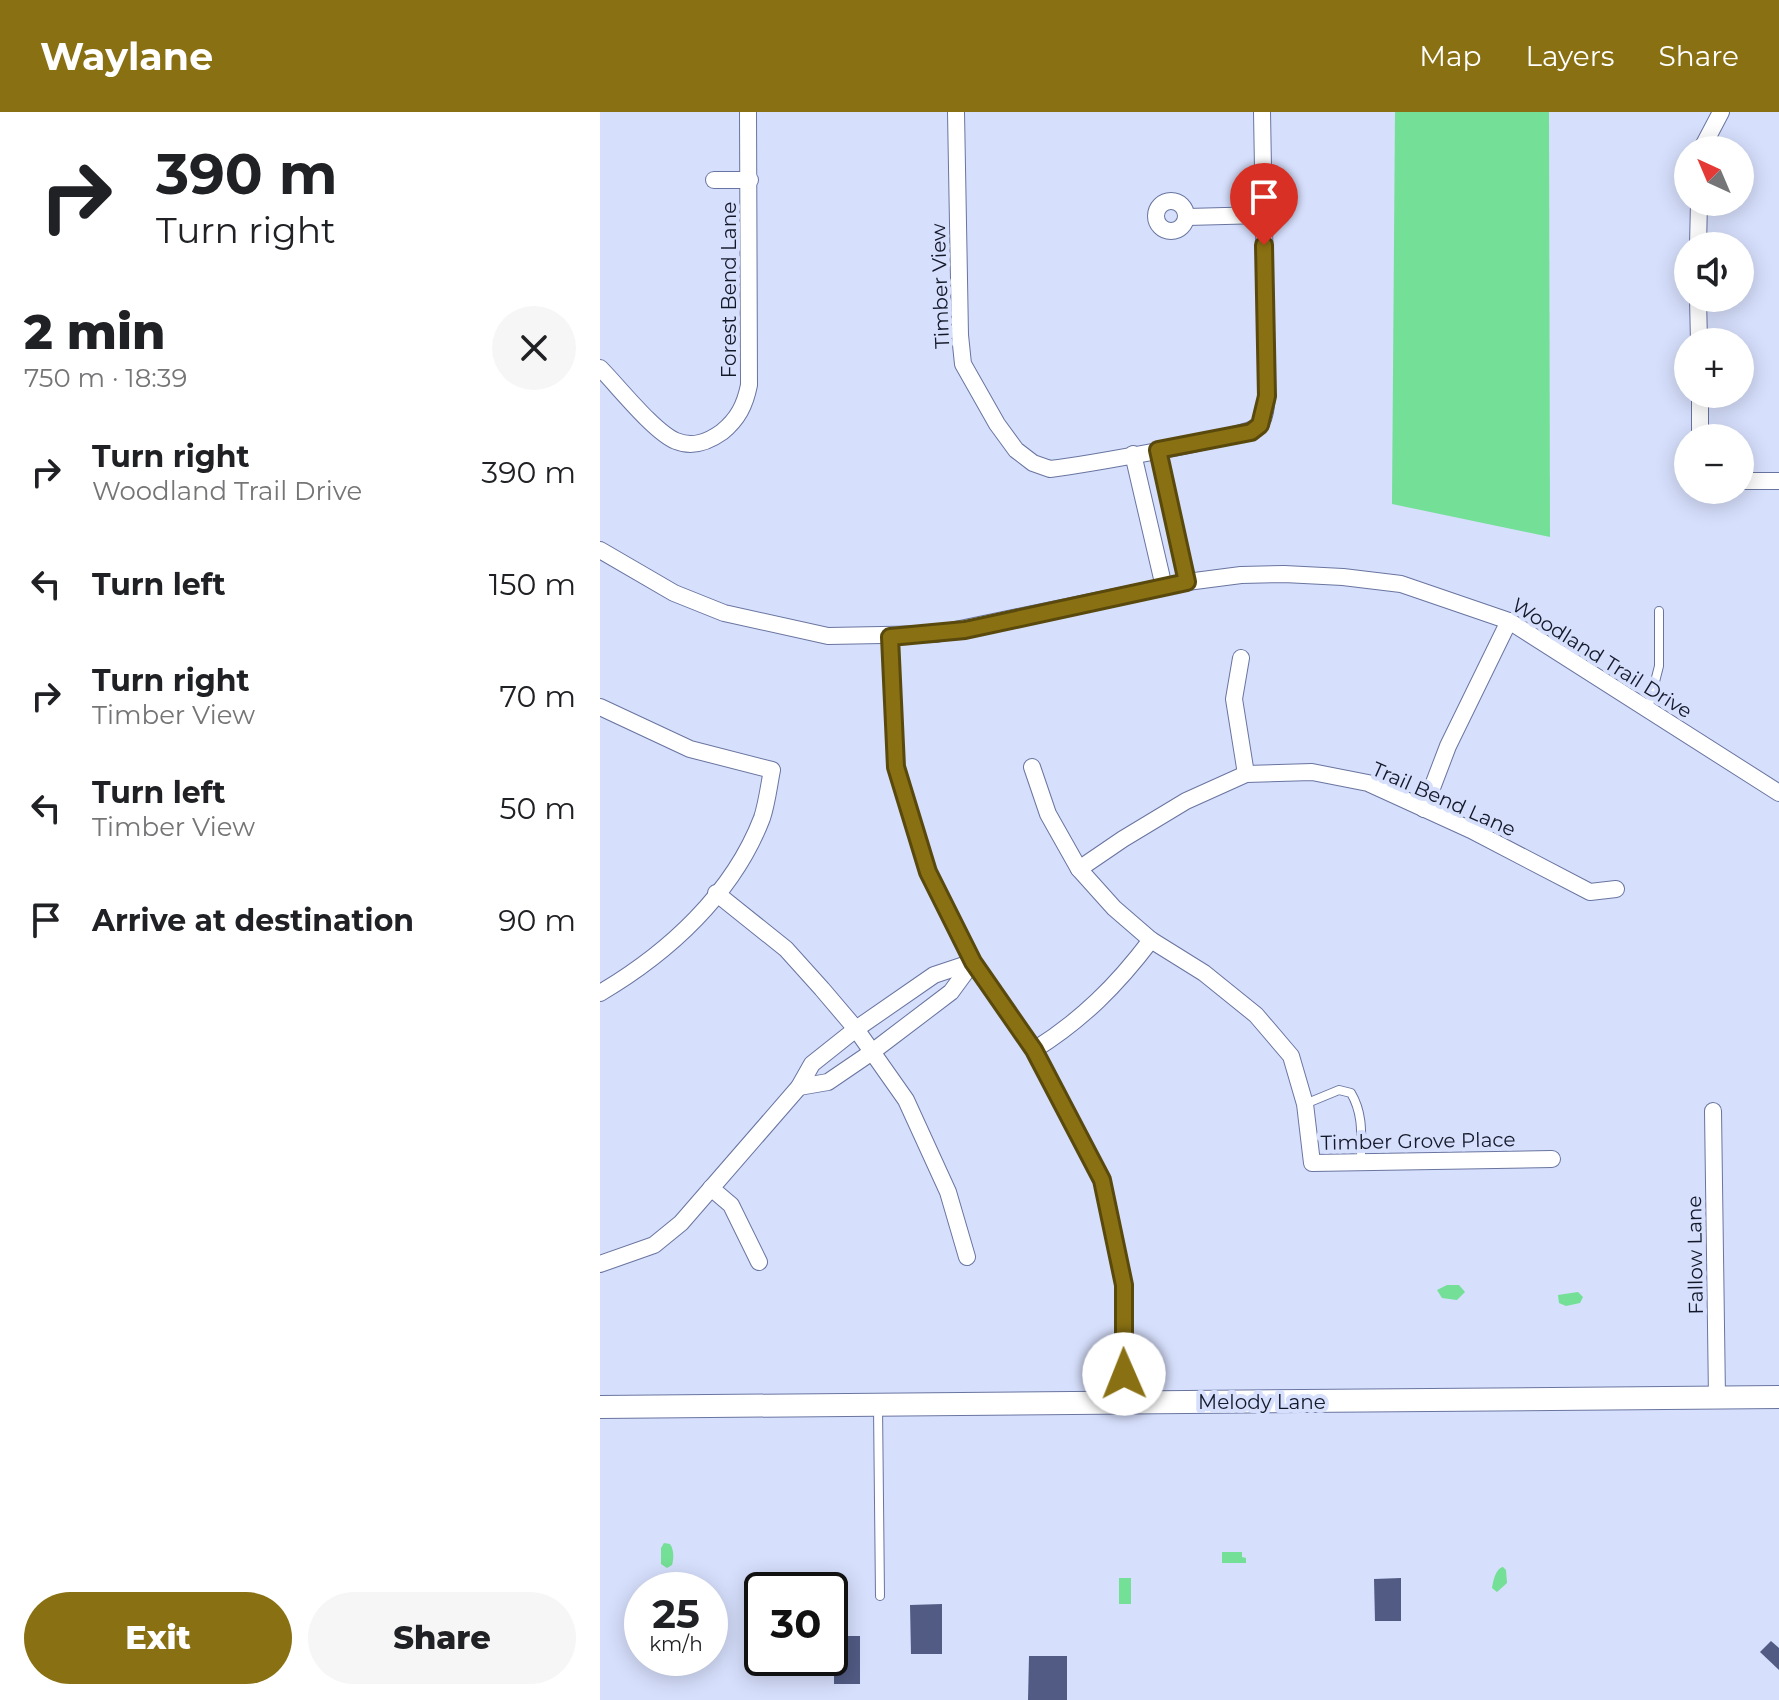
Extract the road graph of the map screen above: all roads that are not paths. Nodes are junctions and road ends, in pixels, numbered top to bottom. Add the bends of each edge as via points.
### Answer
1 (748, 112) edge
2 (956, 112) edge
3 (1262, 112) edge
4 (1721, 112) edge
5 (1708, 136) edge
6 (714, 180) dead end
7 (750, 180) junction
8 (1263, 215) junction
9 (1187, 217) dead end
10 (600, 368) edge
11 (1158, 450) junction
12 (1133, 454) junction
13 (1754, 481) edge
14 (1779, 481) edge
15 (603, 557) edge
16 (1187, 582) junction
17 (1164, 587) junction
18 (1659, 611) dead end
19 (1509, 621) junction
20 (890, 637) junction
21 (1241, 658) dead end
22 (600, 707) edge
23 (1648, 710) junction
24 (1032, 767) dead end
25 (1246, 774) junction
26 (1779, 793) edge
27 (1424, 809) junction
28 (1079, 869) junction
29 (1616, 889) dead end
30 (716, 893) junction
31 (1151, 940) junction
32 (973, 962) junction
33 (600, 993) edge
34 (856, 1029) junction
35 (1034, 1050) junction
36 (872, 1052) junction
37 (799, 1087) junction
38 (1305, 1104) junction
39 (1713, 1111) dead end
40 (1552, 1159) dead end
41 (1361, 1162) junction
42 (711, 1188) junction
43 (967, 1257) dead end
44 (759, 1262) dead end
45 (600, 1264) edge
46 (1779, 1397) edge
47 (1717, 1398) junction
48 (1125, 1403) junction
49 (878, 1405) junction
50 (600, 1407) edge
51 (880, 1596) dead end

1 - 7 street, Forest Bend Lane
2 - 12 street, Timber View via 963,364 997,424 1033,463 1050,469
3 - 8 street, Timber View
4 - 5 street
6 - 7 street
7 - 10 street, Forest Bend Lane via 749,385 732,424 697,445 676,441
8 - 9 street
8 - 11 street, Timber View via 1267,396 1260,425 1251,432
11 - 12 street, Timber View
11 - 16 street
12 - 17 street
13 - 14 street
15 - 20 street, Woodland Trail Drive via 724,613 828,636
16 - 17 street, Woodland Trail Drive
16 - 19 street, Woodland Trail Drive via 1270,574 1401,584
17 - 20 street, Woodland Trail Drive via 965,630
18 - 23 lane via 1659,666
19 - 23 street, Woodland Trail Drive
19 - 27 street via 1448,746
20 - 32 street via 896,767 928,872
21 - 25 street via 1234,699
22 - 30 street via 690,749 772,770 752,841
23 - 26 street, Woodland Trail Drive
24 - 28 street, Timber Grove Place via 1048,814
25 - 27 street, Trail Bend Lane via 1312,772 1368,783
25 - 28 street, Trail Bend Lane via 1157,817
27 - 29 street, Trail Bend Lane via 1590,892
28 - 31 street, Timber Grove Place
30 - 33 street via 689,927
30 - 34 street via 786,949
31 - 35 street via 1096,1004
31 - 38 street, Timber Grove Place via 1256,1015 1291,1056
32 - 34 street via 934,975
32 - 35 street
32 - 36 street via 951,992
34 - 36 street
34 - 37 street via 812,1064
35 - 48 street via 1102,1180 1124,1285
36 - 37 street via 828,1082
36 - 43 street via 906,1100 948,1192
37 - 42 street
38 - 41 street, Timber Grove Place via 1312,1163
38 - 41 lane via 1339,1090 1351,1093 1361,1123
39 - 47 street, Fallow Lane
40 - 41 street, Timber Grove Place
42 - 44 street via 731,1205
42 - 45 street via 654,1245
46 - 47 street, Melody Lane
47 - 48 street, Melody Lane
48 - 49 street, Melody Lane
49 - 50 street, Melody Lane
49 - 51 lane

